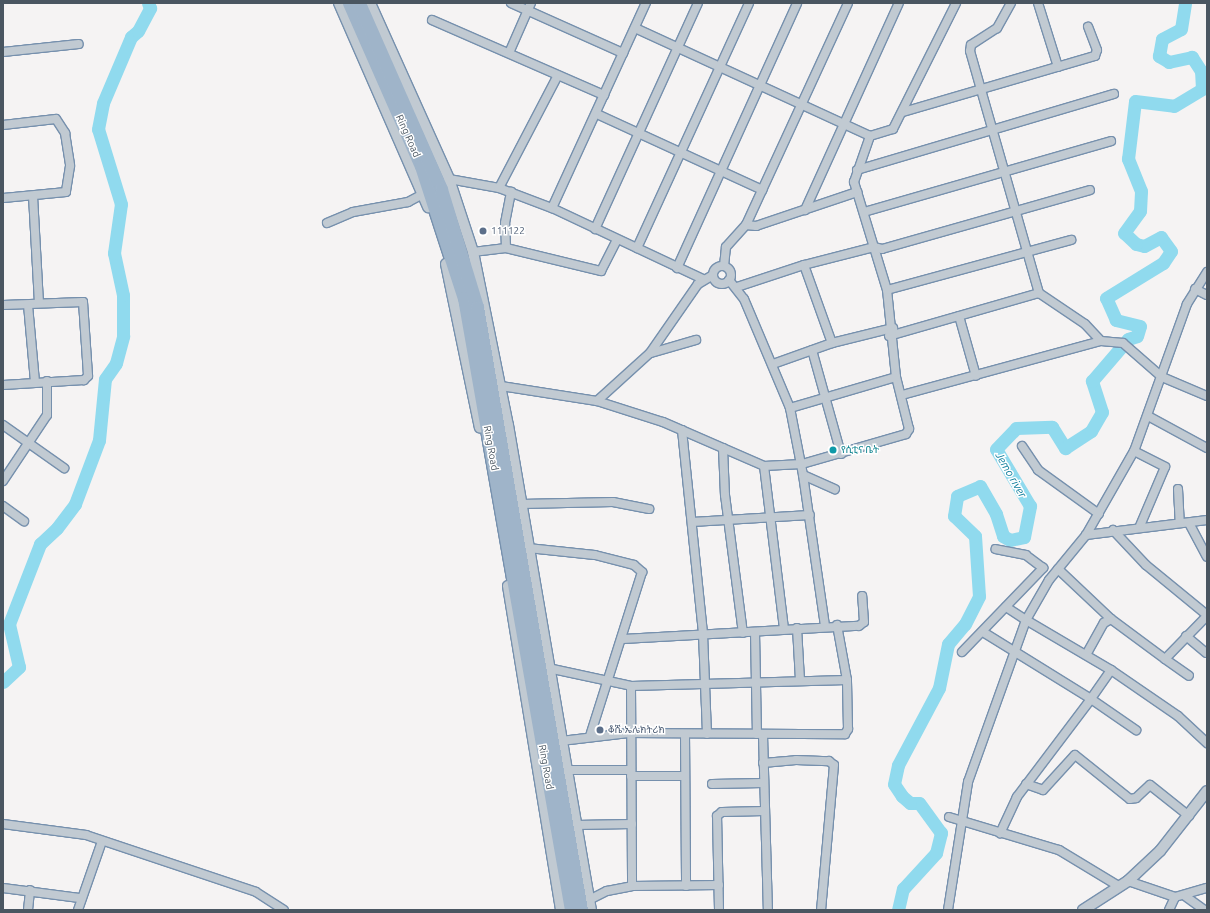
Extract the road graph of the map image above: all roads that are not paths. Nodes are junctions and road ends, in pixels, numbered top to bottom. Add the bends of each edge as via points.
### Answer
1 (339, 3) edge
2 (349, 3) edge
3 (359, 3) edge
4 (370, 3) edge
5 (511, 3) edge
6 (646, 3) edge
7 (698, 3) edge
8 (749, 3) edge
9 (797, 3) edge
10 (848, 3) edge
11 (899, 3) edge
12 (956, 3) edge
13 (1011, 3) edge
14 (1038, 3) edge
15 (529, 7) edge
16 (432, 20) dead end
17 (1088, 27) dead end
18 (635, 28) junction
19 (79, 44) dead end
20 (678, 50) junction
21 (3, 52) edge
22 (509, 53) junction
23 (623, 53) junction
24 (1058, 66) junction
25 (720, 67) junction
26 (558, 75) junction
27 (761, 88) junction
28 (982, 88) junction
29 (1114, 94) dead end
30 (604, 95) junction
31 (802, 104) junction
32 (903, 112) junction
33 (597, 114) junction
34 (845, 124) junction
35 (3, 125) edge
36 (994, 129) junction
37 (640, 134) junction
38 (870, 136) junction
39 (1111, 140) dead end
40 (680, 152) junction
41 (857, 170) junction
42 (1004, 170) junction
43 (719, 171) junction
44 (448, 179) junction
45 (499, 188) junction
46 (762, 190) junction
47 (1090, 190) dead end
48 (511, 192) junction
49 (857, 192) junction
50 (423, 194) junction
51 (33, 196) junction
52 (3, 198) edge
53 (552, 208) junction
54 (805, 210) junction
55 (864, 212) junction
56 (1018, 212) junction
57 (327, 223) dead end
58 (746, 225) junction
59 (595, 228) junction
60 (617, 240) junction
61 (1071, 240) dead end
62 (874, 247) junction
63 (506, 248) junction
64 (637, 248) junction
65 (474, 252) junction
66 (1030, 252) junction
67 (804, 265) junction
68 (724, 266) junction
69 (677, 268) junction
70 (1207, 272) edge
71 (713, 275) junction
72 (703, 279) junction
73 (729, 280) junction
74 (737, 287) junction
75 (1195, 289) junction
76 (887, 290) junction
77 (1039, 293) junction
78 (1207, 295) edge
79 (39, 303) junction
80 (28, 305) junction
81 (3, 306) edge
82 (959, 316) junction
83 (891, 332) junction
84 (696, 340) dead end
85 (1101, 341) junction
86 (832, 343) junction
87 (812, 350) junction
88 (650, 353) junction
89 (772, 364) junction
90 (976, 376) junction
91 (896, 377) junction
92 (1162, 377) junction
93 (47, 381) junction
94 (35, 382) junction
95 (3, 385) edge
96 (501, 386) junction
97 (902, 395) junction
98 (1207, 396) edge
99 (826, 397) junction
100 (597, 401) junction
101 (790, 408) junction
102 (1148, 416) junction
103 (3, 425) edge
104 (682, 430) junction
105 (29, 444) junction
106 (1022, 446) dead end
107 (723, 448) junction
108 (1207, 448) edge
109 (1134, 451) junction
110 (841, 454) junction
111 (802, 464) junction
112 (764, 466) junction
113 (64, 468) dead end
114 (803, 475) junction
115 (3, 481) edge
116 (835, 489) dead end
117 (1178, 489) dead end
118 (521, 504) junction
119 (3, 506) edge
120 (650, 509) dead end
121 (1099, 514) junction
122 (810, 515) junction
123 (770, 519) junction
124 (1207, 520) edge
125 (24, 521) dead end
126 (729, 521) junction
127 (692, 522) junction
128 (1185, 523) junction
129 (1140, 526) junction
130 (1113, 530) junction
131 (1086, 535) junction
132 (528, 548) junction
133 (996, 549) dead end
134 (1207, 557) edge
135 (1058, 569) junction
136 (862, 596) dead end
137 (1006, 607) junction
138 (1207, 616) edge
139 (1111, 619) junction
140 (1026, 620) junction
141 (825, 626) junction
142 (837, 626) junction
143 (798, 628) junction
144 (784, 629) junction
145 (755, 632) junction
146 (983, 632) junction
147 (743, 633) junction
148 (703, 634) junction
149 (1186, 636) junction
150 (623, 639) junction
151 (962, 652) dead end
152 (1012, 652) junction
153 (1206, 653) edge
154 (1086, 655) junction
155 (1164, 659) junction
156 (548, 668) junction
157 (1111, 670) junction
158 (1189, 676) dead end
159 (800, 680) junction
160 (847, 680) junction
161 (609, 684) junction
162 (757, 684) junction
163 (706, 685) junction
164 (631, 686) junction
165 (1091, 699) junction
166 (1136, 730) dead end
167 (629, 733) junction
168 (685, 734) junction
169 (707, 734) junction
170 (760, 734) junction
171 (590, 736) junction
172 (561, 741) junction
173 (1207, 743) edge
174 (763, 763) junction
175 (566, 770) junction
176 (631, 773) junction
177 (685, 776) junction
178 (764, 783) junction
179 (712, 784) dead end
180 (1026, 784) junction
181 (1207, 791) edge
182 (764, 811) junction
183 (1189, 816) junction
184 (949, 817) dead end
185 (963, 822) junction
186 (3, 824) edge
187 (632, 824) junction
188 (576, 825) junction
189 (1000, 833) junction
190 (102, 841) junction
191 (1124, 884) junction
192 (719, 885) junction
193 (632, 886) junction
194 (686, 886) junction
195 (3, 888) edge
196 (1207, 888) edge
197 (30, 890) junction
198 (1185, 896) junction
199 (1175, 897) junction
200 (79, 898) junction
201 (585, 905) edge
202 (28, 910) edge
203 (78, 910) edge
204 (284, 910) edge
205 (561, 910) edge
206 (571, 910) edge
207 (591, 910) edge
208 (720, 910) edge
209 (768, 910) edge
210 (821, 910) edge
211 (948, 910) edge
212 (1083, 910) edge
213 (1169, 910) edge
214 (1204, 910) edge

1 - 50 street
2 - 206 highway, Ring Road via 421,166 464,298
3 - 201 highway, Ring Road via 441,189 477,307
4 - 44 street
5 - 15 street
6 - 18 street
7 - 20 street
8 - 25 street
9 - 27 street
10 - 31 street
11 - 34 street
12 - 32 street
13 - 28 street via 989,37 971,45
14 - 24 street
15 - 22 street
15 - 23 street
16 - 22 street
17 - 24 street via 1098,50 1095,56
18 - 20 street
18 - 23 street
19 - 21 street
20 - 25 street
20 - 37 street
22 - 26 street
23 - 30 street
24 - 28 street
25 - 27 street
25 - 40 street
26 - 30 street
26 - 45 street
27 - 31 street
27 - 43 street
28 - 32 street
28 - 36 street
29 - 36 street
30 - 33 street
31 - 34 street
31 - 46 street
32 - 38 street via 894,129
33 - 37 street
33 - 53 street
34 - 38 street
34 - 54 street
35 - 51 street via 56,119 61,123 68,148 69,184 66,192 60,195
36 - 41 street
36 - 42 street
37 - 40 street
37 - 59 street
38 - 41 street
39 - 42 street
40 - 43 street
40 - 64 street
41 - 49 street
42 - 55 street
42 - 56 street
43 - 46 street
43 - 69 street
44 - 45 street via 466,179
44 - 65 street
45 - 48 street
46 - 58 street
47 - 56 street
48 - 53 street
48 - 63 street via 504,222
49 - 54 street
49 - 55 street
50 - 57 street via 408,202 353,212
50 - 205 street via 450,277 463,336
51 - 52 street
51 - 79 street
53 - 59 street
54 - 58 street via 756,226
55 - 62 street
56 - 62 street via 882,249
56 - 66 street
58 - 68 street via 726,247
59 - 60 street
60 - 63 street via 601,270
60 - 64 street
61 - 66 street
62 - 67 street
62 - 76 street
63 - 65 street
64 - 69 street
65 - 96 street
66 - 76 street
66 - 77 street
67 - 74 street
67 - 86 street
68 - 71 street via 716,267
68 - 73 street via 730,272
69 - 72 street
70 - 75 street
71 - 72 street
71 - 73 street via 721,284
72 - 88 street
73 - 74 street
74 - 89 street
75 - 78 street
75 - 92 street
76 - 83 street
77 - 82 street
77 - 85 street via 1085,324
79 - 80 street
79 - 93 street via 83,302 88,376 84,380
80 - 81 street
80 - 94 street
82 - 83 street
82 - 90 street
83 - 86 street
83 - 91 street
84 - 88 street
85 - 90 street
85 - 92 street via 1123,343
86 - 87 street
87 - 89 street
87 - 99 street
88 - 100 street
89 - 101 street
90 - 97 street
91 - 97 street
91 - 99 street
92 - 98 street
92 - 102 street
93 - 94 street
93 - 105 street via 47,415
94 - 95 street
96 - 100 street
96 - 118 street
97 - 110 street via 909,429 906,434
99 - 101 street
99 - 110 street
100 - 104 street
101 - 111 street
102 - 108 street
102 - 109 street
103 - 105 street
104 - 107 street
104 - 127 street
105 - 113 street
105 - 115 street
106 - 121 street via 1038,470
107 - 112 street
107 - 126 street
109 - 121 street
109 - 129 street via 1165,467
110 - 111 street
111 - 112 street
111 - 114 street
112 - 123 street
114 - 116 street
114 - 122 street
117 - 128 street
118 - 120 street via 613,502
118 - 132 street
119 - 125 street
121 - 131 street
122 - 123 street
122 - 141 street
123 - 126 street
123 - 144 street
124 - 128 street
126 - 127 street
126 - 147 street
127 - 148 street
128 - 129 street
128 - 134 street
129 - 130 street
130 - 131 street
130 - 138 street via 1146,565
131 - 135 street
132 - 150 street via 595,555 639,568 642,575
132 - 156 street
133 - 137 street via 1026,556 1043,566
135 - 139 street
135 - 140 street
136 - 142 street via 864,624
137 - 140 street
137 - 146 street
138 - 149 street
139 - 154 street via 1104,622
139 - 155 street
140 - 152 street
140 - 154 street
141 - 142 street
141 - 143 street
142 - 160 street
143 - 144 street
143 - 159 street
144 - 145 street
145 - 147 street
145 - 162 street
146 - 151 street
146 - 152 street
147 - 148 street
148 - 150 street
148 - 163 street
149 - 153 street
149 - 155 street
150 - 161 street
152 - 165 street
152 - 185 street via 968,782
154 - 157 street
155 - 158 street
156 - 161 street
156 - 172 street
157 - 165 street
157 - 173 street via 1178,716
159 - 160 street
159 - 162 street
160 - 170 street via 848,729 845,734
161 - 164 street
161 - 171 street
162 - 163 street
162 - 170 street
163 - 164 street
163 - 169 street
164 - 167 street
165 - 166 street
165 - 180 street
167 - 168 street
167 - 171 street
167 - 176 street
168 - 169 street
168 - 177 street
169 - 170 street
170 - 174 street
171 - 172 street
172 - 175 street
174 - 178 street
174 - 210 street via 796,760 829,761 834,765
175 - 176 street
175 - 188 street
176 - 177 street
176 - 187 street
177 - 194 street
178 - 179 street
178 - 182 street
180 - 183 street via 1042,790 1075,755 1130,799 1136,798 1150,785
180 - 189 street
181 - 183 street
182 - 192 street via 722,812 717,816
182 - 209 street
183 - 191 street
184 - 185 street
185 - 189 street
185 - 211 street
186 - 190 street via 86,835
187 - 188 street
187 - 193 street
188 - 201 street
189 - 191 street via 1059,850
190 - 200 street
190 - 204 street via 256,892
191 - 199 street
191 - 212 street
192 - 194 street
192 - 208 street
193 - 194 street
193 - 201 street via 606,891
195 - 197 street
196 - 198 street
197 - 200 street
197 - 202 street
198 - 199 street
198 - 214 street
199 - 213 street
200 - 203 street
201 - 207 street

